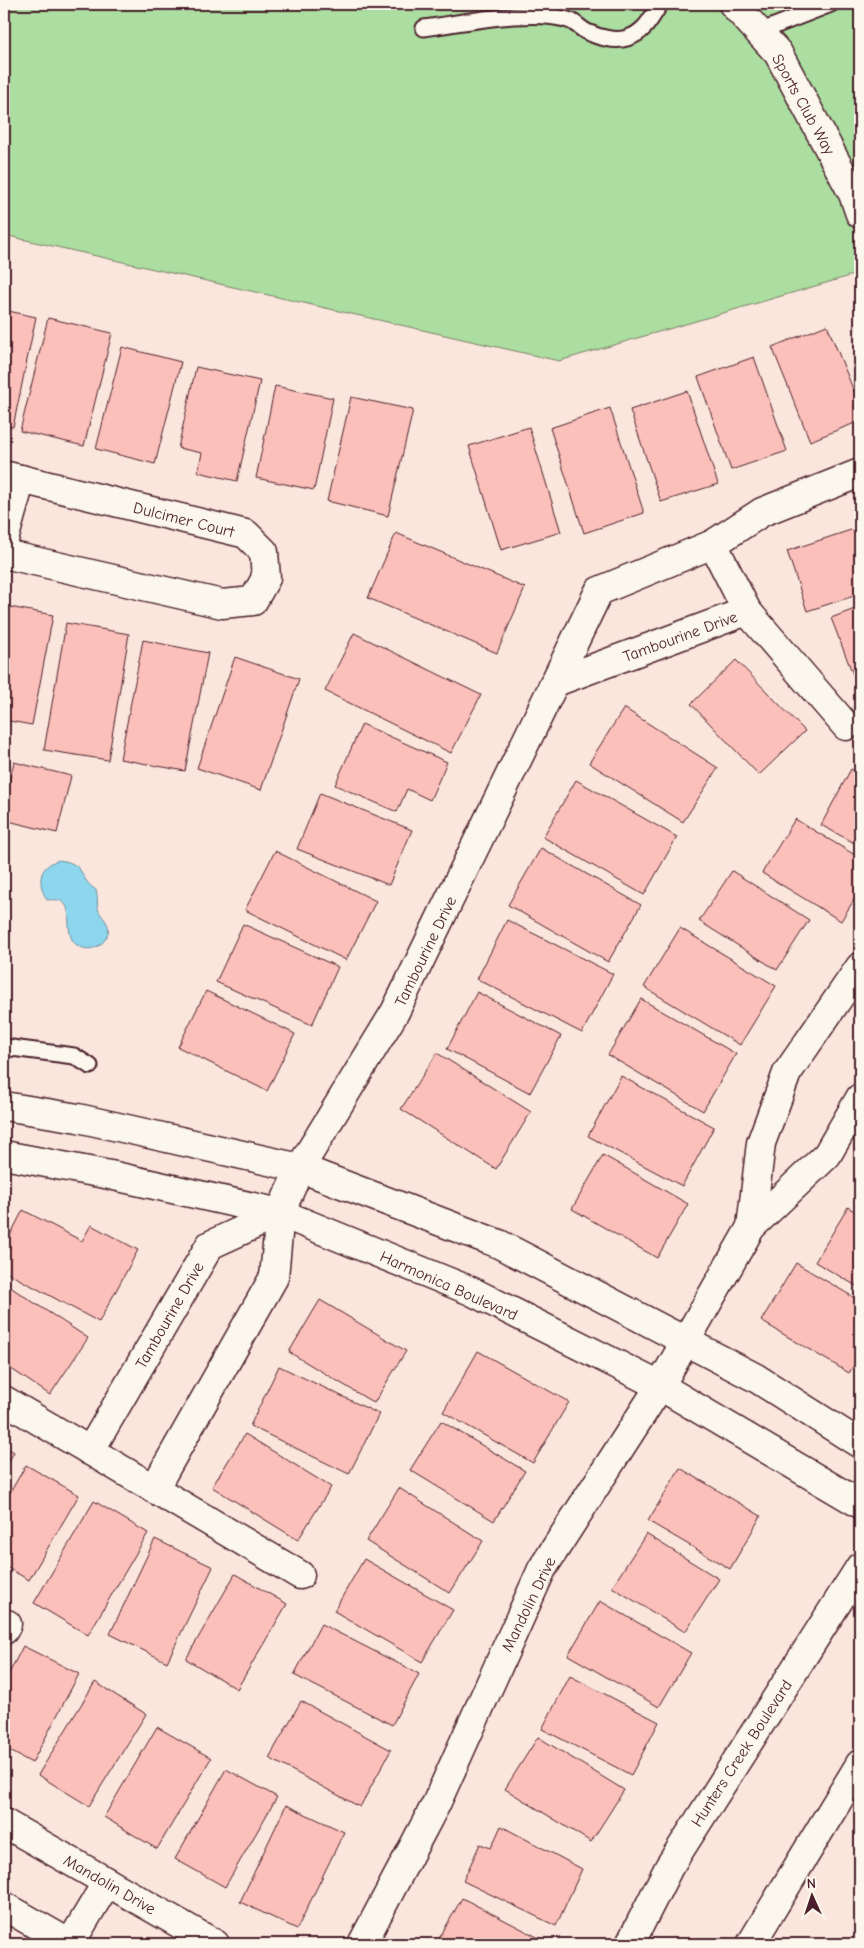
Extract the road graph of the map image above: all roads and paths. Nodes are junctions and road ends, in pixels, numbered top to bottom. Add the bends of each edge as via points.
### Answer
1 (660, 4) edge
2 (733, 4) edge
3 (831, 4) edge
4 (424, 28) dead end
5 (759, 32) junction
6 (860, 214) edge
7 (860, 473) edge
8 (13, 477) edge
9 (4, 540) edge
10 (713, 544) junction
11 (4, 554) edge
12 (747, 612) junction
13 (556, 682) junction
14 (846, 726) dead end
15 (860, 967) edge
16 (4, 1047) edge
17 (90, 1066) dead end
18 (860, 1098) edge
19 (4, 1106) edge
20 (4, 1155) edge
21 (300, 1168) junction
22 (280, 1213) junction
23 (751, 1227) junction
24 (686, 1340) junction
25 (660, 1386) junction
26 (4, 1400) edge
27 (860, 1444) edge
28 (90, 1451) junction
29 (154, 1489) junction
30 (860, 1504) edge
31 (860, 1567) edge
32 (300, 1575) dead end
33 (860, 1764) edge
34 (4, 1823) edge
35 (107, 1882) junction
36 (4, 1906) edge
37 (70, 1944) edge
38 (215, 1944) edge
39 (362, 1944) edge
40 (630, 1944) edge
41 (751, 1944) edge

1 - 4 lane via 642,32 626,39 610,40 554,17 519,15
2 - 5 street, Sports Club Way
3 - 5 lane
5 - 6 street, Sports Club Way via 778,53 853,194
7 - 10 street, Tambourine Drive via 762,512
8 - 9 street
8 - 11 street, Dulcimer Court via 246,534 264,552 266,578 253,601 222,604
10 - 12 street
10 - 13 street, Tambourine Drive via 599,591
12 - 13 street, Tambourine Drive
12 - 14 street
13 - 21 street, Tambourine Drive via 395,1012
15 - 23 street, Mandolin Drive via 788,1073 761,1143
16 - 17 lane via 74,1056
18 - 23 street, Mandolin Drive via 827,1155
19 - 21 street via 78,1118
20 - 22 street, Harmonica Boulevard
21 - 22 street, Tambourine Drive
21 - 24 street via 499,1244
22 - 25 street, Harmonica Boulevard via 471,1291
22 - 28 street, Tambourine Drive via 210,1245
22 - 29 street, Tambourine Drive via 274,1277
23 - 24 street, Mandolin Drive
24 - 25 street, Mandolin Drive
24 - 27 street via 756,1378
25 - 30 street, Harmonica Boulevard
25 - 39 street, Mandolin Drive via 542,1569 436,1804
26 - 28 street
28 - 29 street
29 - 32 street
31 - 40 street, Hunters Creek Boulevard via 669,1867
33 - 41 street
34 - 35 street, Mandolin Drive
35 - 37 street
35 - 38 street, Mandolin Drive
36 - 37 street

